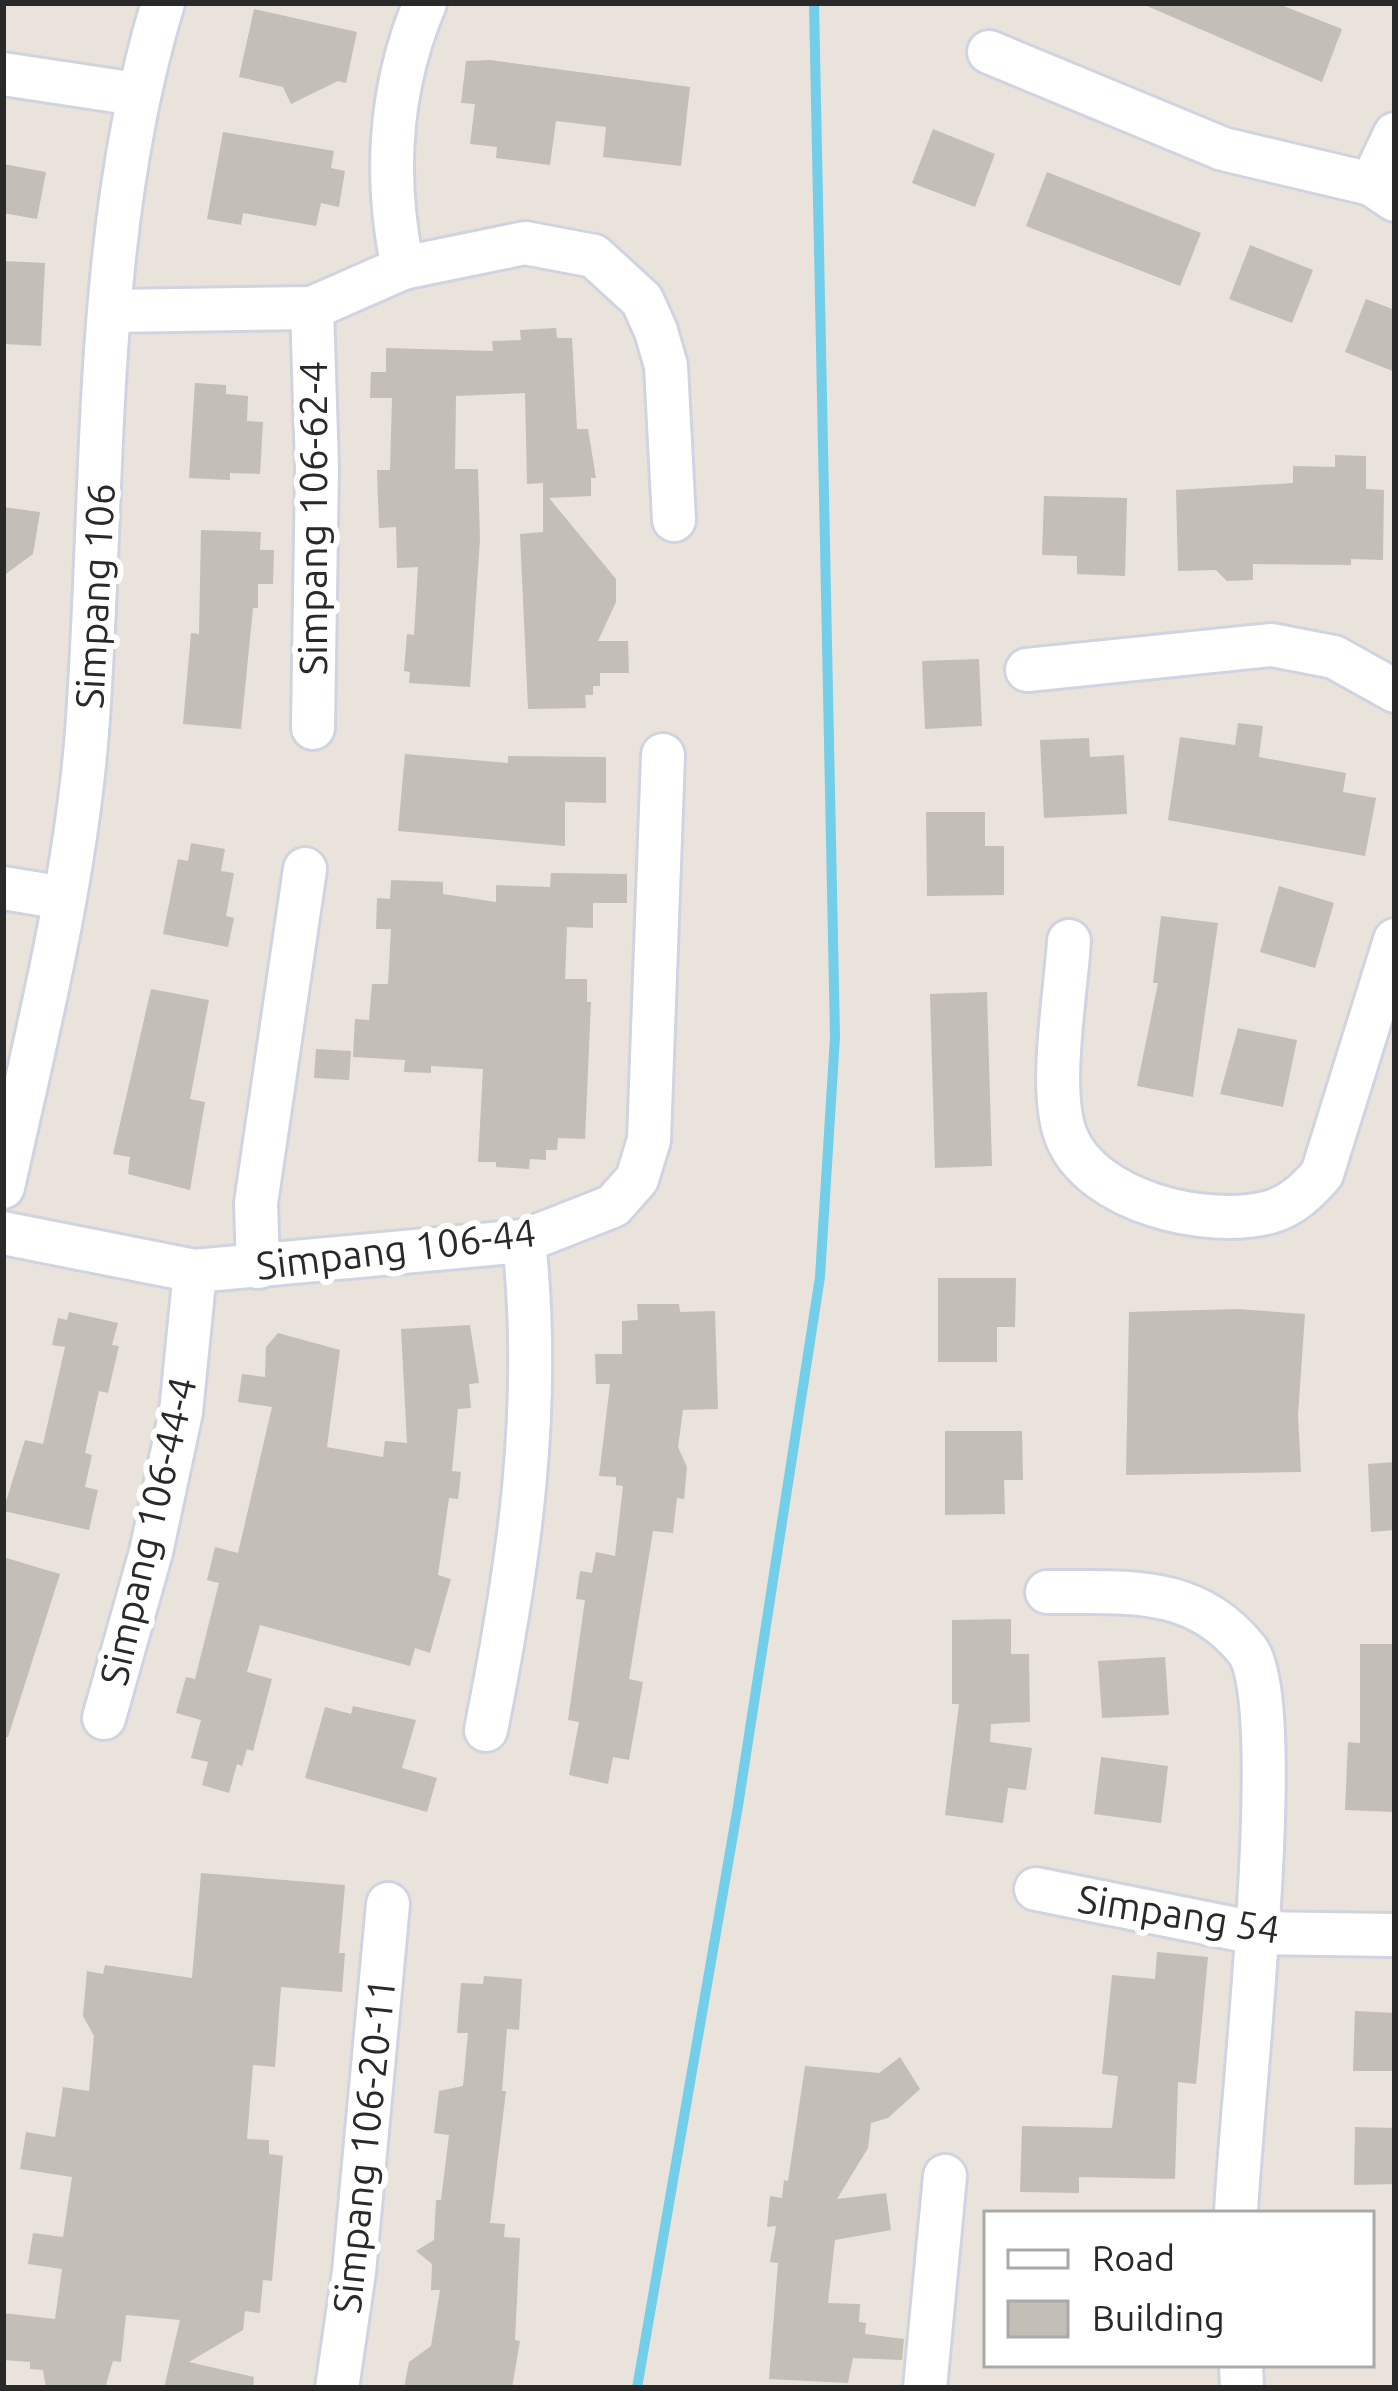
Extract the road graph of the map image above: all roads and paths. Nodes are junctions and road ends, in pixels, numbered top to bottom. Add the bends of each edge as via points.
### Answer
1 (164, 3) edge
2 (425, 3) edge
3 (988, 52) dead end
4 (3, 74) edge
5 (136, 94) junction
6 (1395, 134) edge
7 (1383, 192) edge
8 (403, 268) junction
9 (312, 308) junction
10 (112, 311) junction
11 (674, 520) dead end
12 (1027, 670) dead end
13 (1395, 691) edge
14 (313, 728) dead end
15 (663, 755) dead end
16 (305, 869) dead end
17 (3, 888) edge
18 (64, 898) junction
19 (1395, 940) edge
20 (1070, 941) dead end
21 (1387, 1000) edge
22 (3, 1186) edge
23 (3, 1233) edge
24 (524, 1240) junction
25 (258, 1268) junction
26 (194, 1271) junction
27 (1046, 1592) dead end
28 (104, 1718) dead end
29 (485, 1730) dead end
30 (1036, 1889) dead end
31 (388, 1904) dead end
32 (1256, 1933) junction
33 (1395, 1935) edge
34 (945, 2176) dead end
35 (1236, 2211) edge
36 (337, 2388) edge
37 (925, 2388) edge

1 - 5 street, Simpang 106
2 - 8 street via 392,134
3 - 7 street via 1222,149
4 - 5 street
5 - 10 street, Simpang 106
6 - 7 street
8 - 9 street
8 - 11 street via 525,243 594,256 622,276 642,300 666,366
9 - 10 street
9 - 14 street, Simpang 106-62-4
10 - 18 street, Simpang 106 via 86,737
12 - 13 street via 1272,645 1334,657
15 - 24 street, Simpang 106-44 via 645,1161 613,1206
16 - 25 street via 256,1203
17 - 18 street
18 - 22 street, Simpang 106
19 - 21 street
20 - 21 street via 1059,1104 1065,1135 1111,1188 1175,1209 1268,1212 1307,1191 1330,1157
23 - 26 street, Simpang 106-44
24 - 25 street, Simpang 106-44
24 - 29 street via 530,1466
25 - 26 street, Simpang 106-44
26 - 28 street, Simpang 106-44-4 via 181,1412
27 - 32 street via 1163,1593 1212,1615 1251,1654 1264,1709
30 - 32 street, Simpang 54
31 - 36 street, Simpang 106-20-11
32 - 33 street, Simpang 54
32 - 35 street
34 - 37 street

